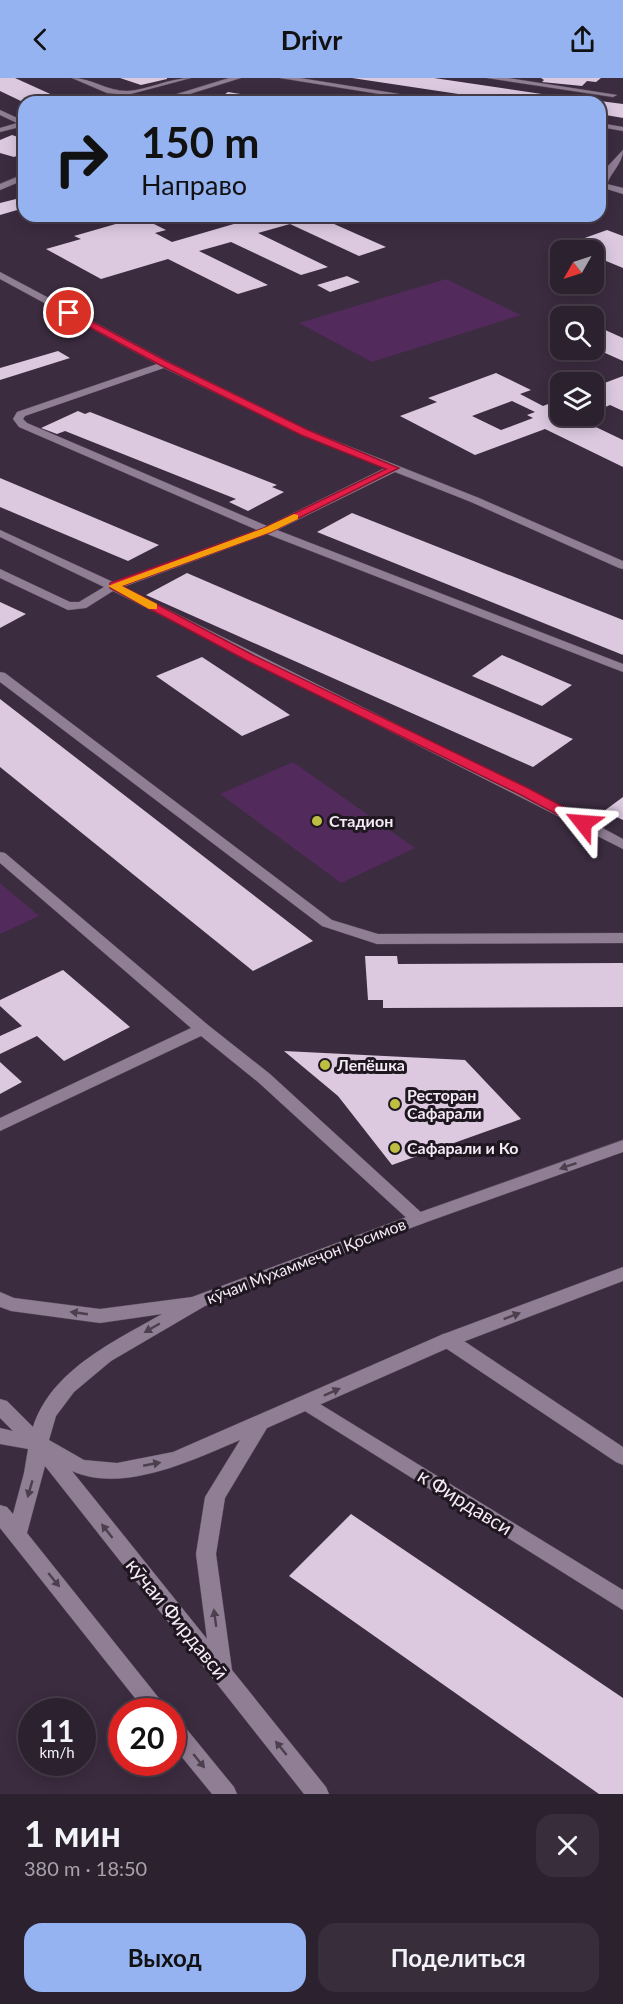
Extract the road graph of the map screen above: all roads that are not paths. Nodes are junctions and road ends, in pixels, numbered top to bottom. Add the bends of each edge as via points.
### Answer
1 (76, 78) edge
2 (187, 78) edge
3 (237, 78) edge
4 (284, 78) edge
5 (491, 78) edge
6 (127, 93) junction
7 (613, 95) dead end
8 (125, 96) edge
9 (176, 96) edge
10 (405, 96) edge
11 (0, 112) edge
12 (18, 121) edge
13 (18, 126) edge
14 (606, 126) edge
15 (623, 129) edge
16 (0, 130) edge
17 (623, 153) edge
18 (606, 169) edge
19 (18, 180) edge
20 (606, 186) edge
21 (0, 187) edge
22 (623, 191) edge
23 (0, 275) edge
24 (165, 364) junction
25 (394, 468) junction
26 (267, 530) junction
27 (0, 533) edge
28 (623, 565) edge
29 (0, 573) edge
30 (113, 586) junction
31 (623, 668) edge
32 (0, 676) edge
33 (623, 845) edge
34 (0, 856) edge
35 (623, 938) edge
36 (202, 1029) junction
37 (0, 1125) edge
38 (623, 1146) edge
39 (418, 1219) junction
40 (623, 1274) edge
41 (0, 1299) edge
42 (199, 1301) junction
43 (448, 1340) junction
44 (307, 1403) junction
45 (0, 1406) edge
46 (259, 1424) junction
47 (0, 1436) edge
48 (38, 1443) junction
49 (623, 1457) edge
50 (0, 1513) edge
51 (17, 1534) junction
52 (623, 1601) edge
53 (223, 1676) junction
54 (148, 1698) edge
55 (186, 1745) edge
56 (226, 1794) edge
57 (318, 1794) edge

1 - 6 street
2 - 6 street
3 - 9 street
4 - 10 street
5 - 7 street
6 - 8 street
11 - 12 street
13 - 16 street
14 - 15 street
17 - 18 street
19 - 21 street
20 - 22 street
23 - 24 street
24 - 25 street via 304,432
24 - 26 street via 21,414 18,419 23,425
25 - 26 street
25 - 28 street
26 - 30 street
26 - 31 street
27 - 30 street
29 - 30 street via 74,607
30 - 33 street
32 - 35 street via 327,923 377,939
34 - 36 street
36 - 37 street
36 - 39 street via 264,1078
38 -> 39 street, кӯчаи Мухаммеҷон Қосимов
39 - 42 street, кӯчаи Мухаммеҷон Қосимов
43 -> 40 street
42 -> 41 street via 100,1316 11,1304
42 -> 48 street, кӯчаи Мухаммеҷон Қосимов via 104,1356 66,1387 47,1413
44 -> 43 street
43 - 49 street
44 - 46 street
44 - 52 street, к Фирдавси
45 - 48 street, кӯчаи Фирдавсӣ
48 -> 46 street via 81,1467 117,1471 176,1459
53 -> 46 street via 206,1554 215,1497
47 - 48 street
48 -> 51 street
53 -> 48 street, кӯчаи Фирдавсӣ
50 - 51 street
51 -> 54 street
57 -> 53 street, кӯчаи Фирдавсӣ
55 -> 56 street

